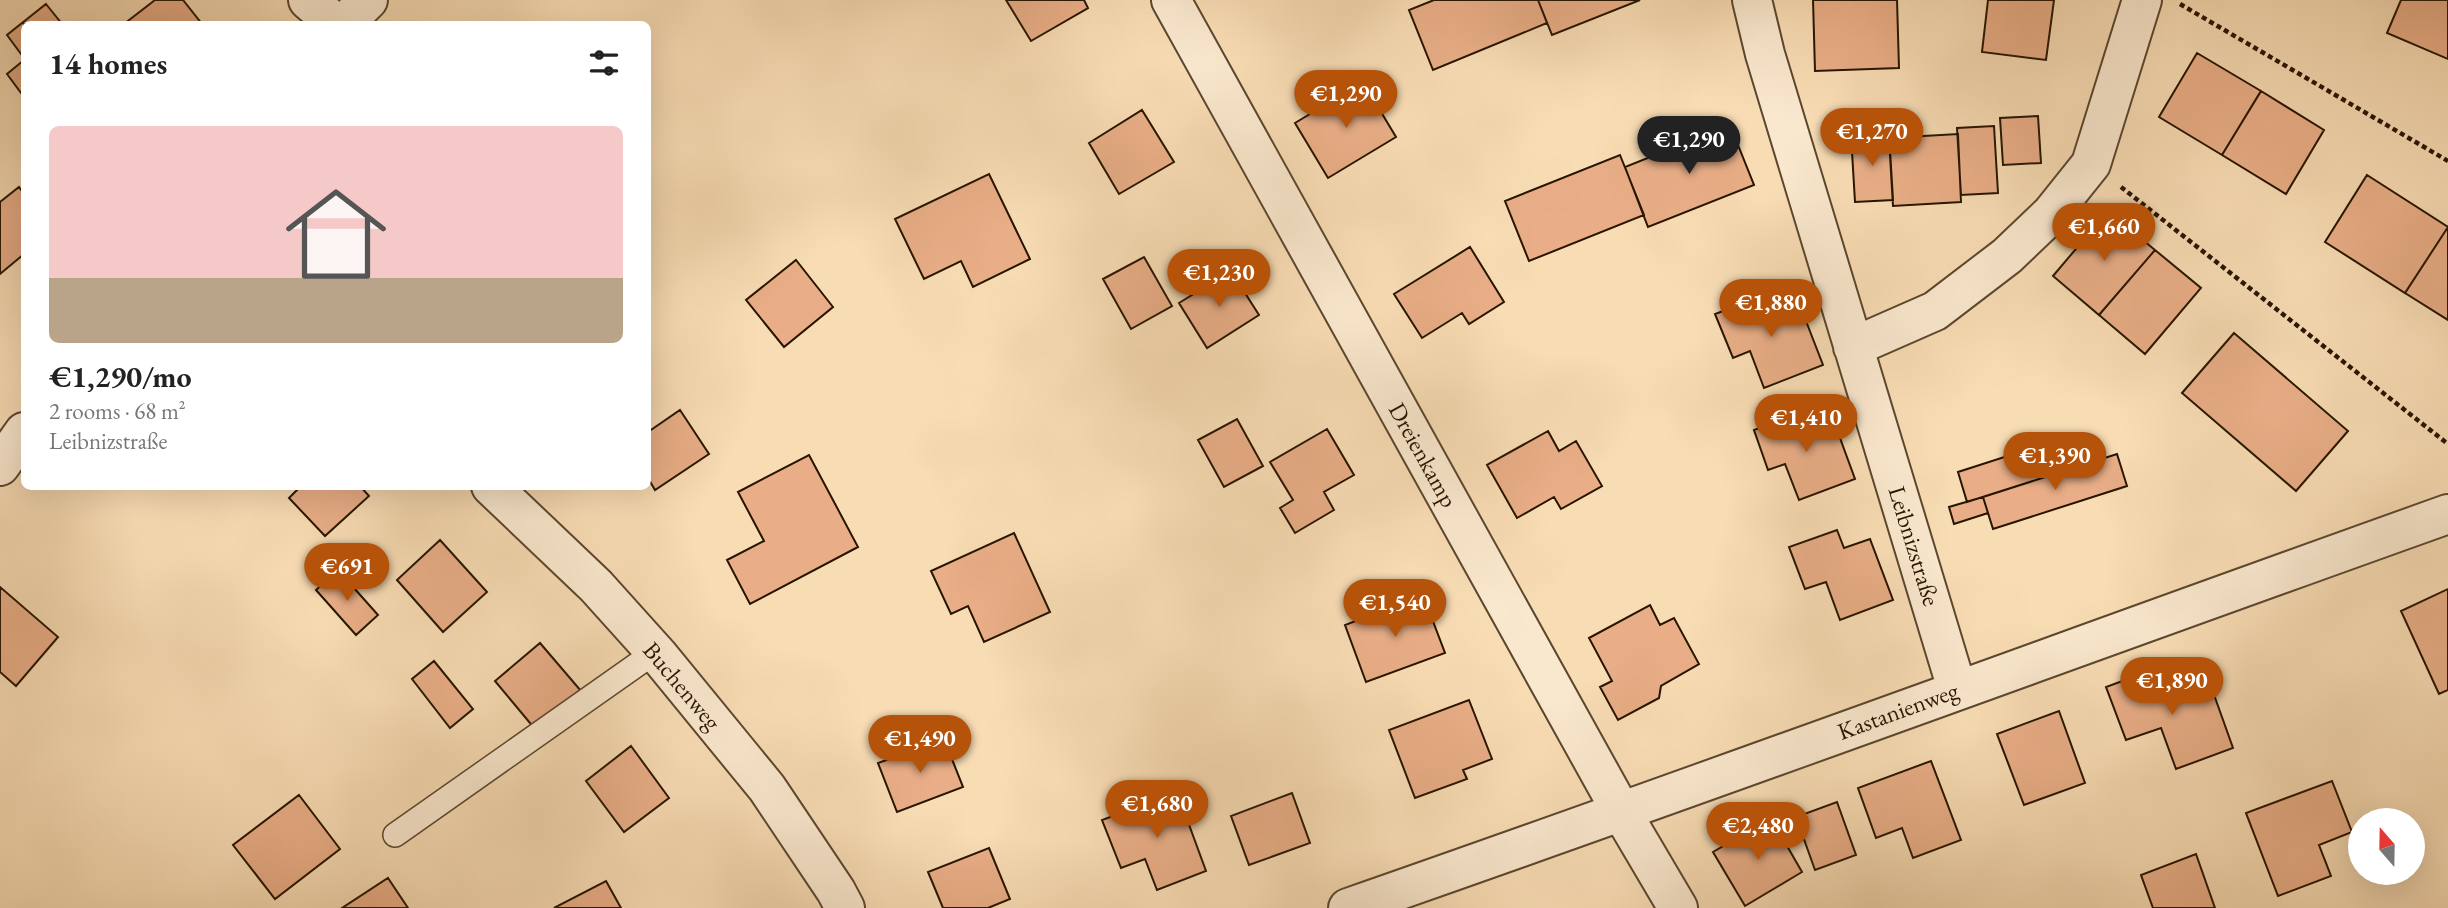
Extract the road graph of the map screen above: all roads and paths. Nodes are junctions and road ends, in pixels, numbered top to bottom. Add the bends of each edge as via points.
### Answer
1 (308, 0) edge
2 (368, 0) edge
3 (1171, 0) edge
4 (1752, 0) edge
5 (2142, 0) edge
6 (2173, 0) edge
7 (332, 21) edge
8 (347, 21) edge
9 (2448, 161) edge
10 (2091, 164) junction
11 (1853, 347) junction
12 (21, 436) edge
13 (2448, 444) edge
14 (0, 466) edge
15 (495, 490) edge
16 (2448, 514) edge
17 (655, 652) junction
18 (1957, 690) junction
19 (1622, 813) junction
20 (396, 835) dead end
21 (845, 908) edge
22 (1348, 908) edge
23 (1678, 908) edge

1 - 7 street
2 - 8 street
3 - 19 street, Dreienkamp
4 - 11 street, Leibnizstraße
5 - 10 street
6 - 9 path
10 - 11 street via 2052,214 2007,256 1935,311
10 - 13 path
11 - 18 street, Leibnizstraße
12 - 14 street
15 - 17 street, Buchenweg via 596,586
16 - 18 street, Kastanienweg
17 - 20 lane
17 - 21 street, Buchenweg via 767,788
18 - 19 street, Kastanienweg
19 - 22 street, Kastanienweg
19 - 23 street, Dreienkamp

